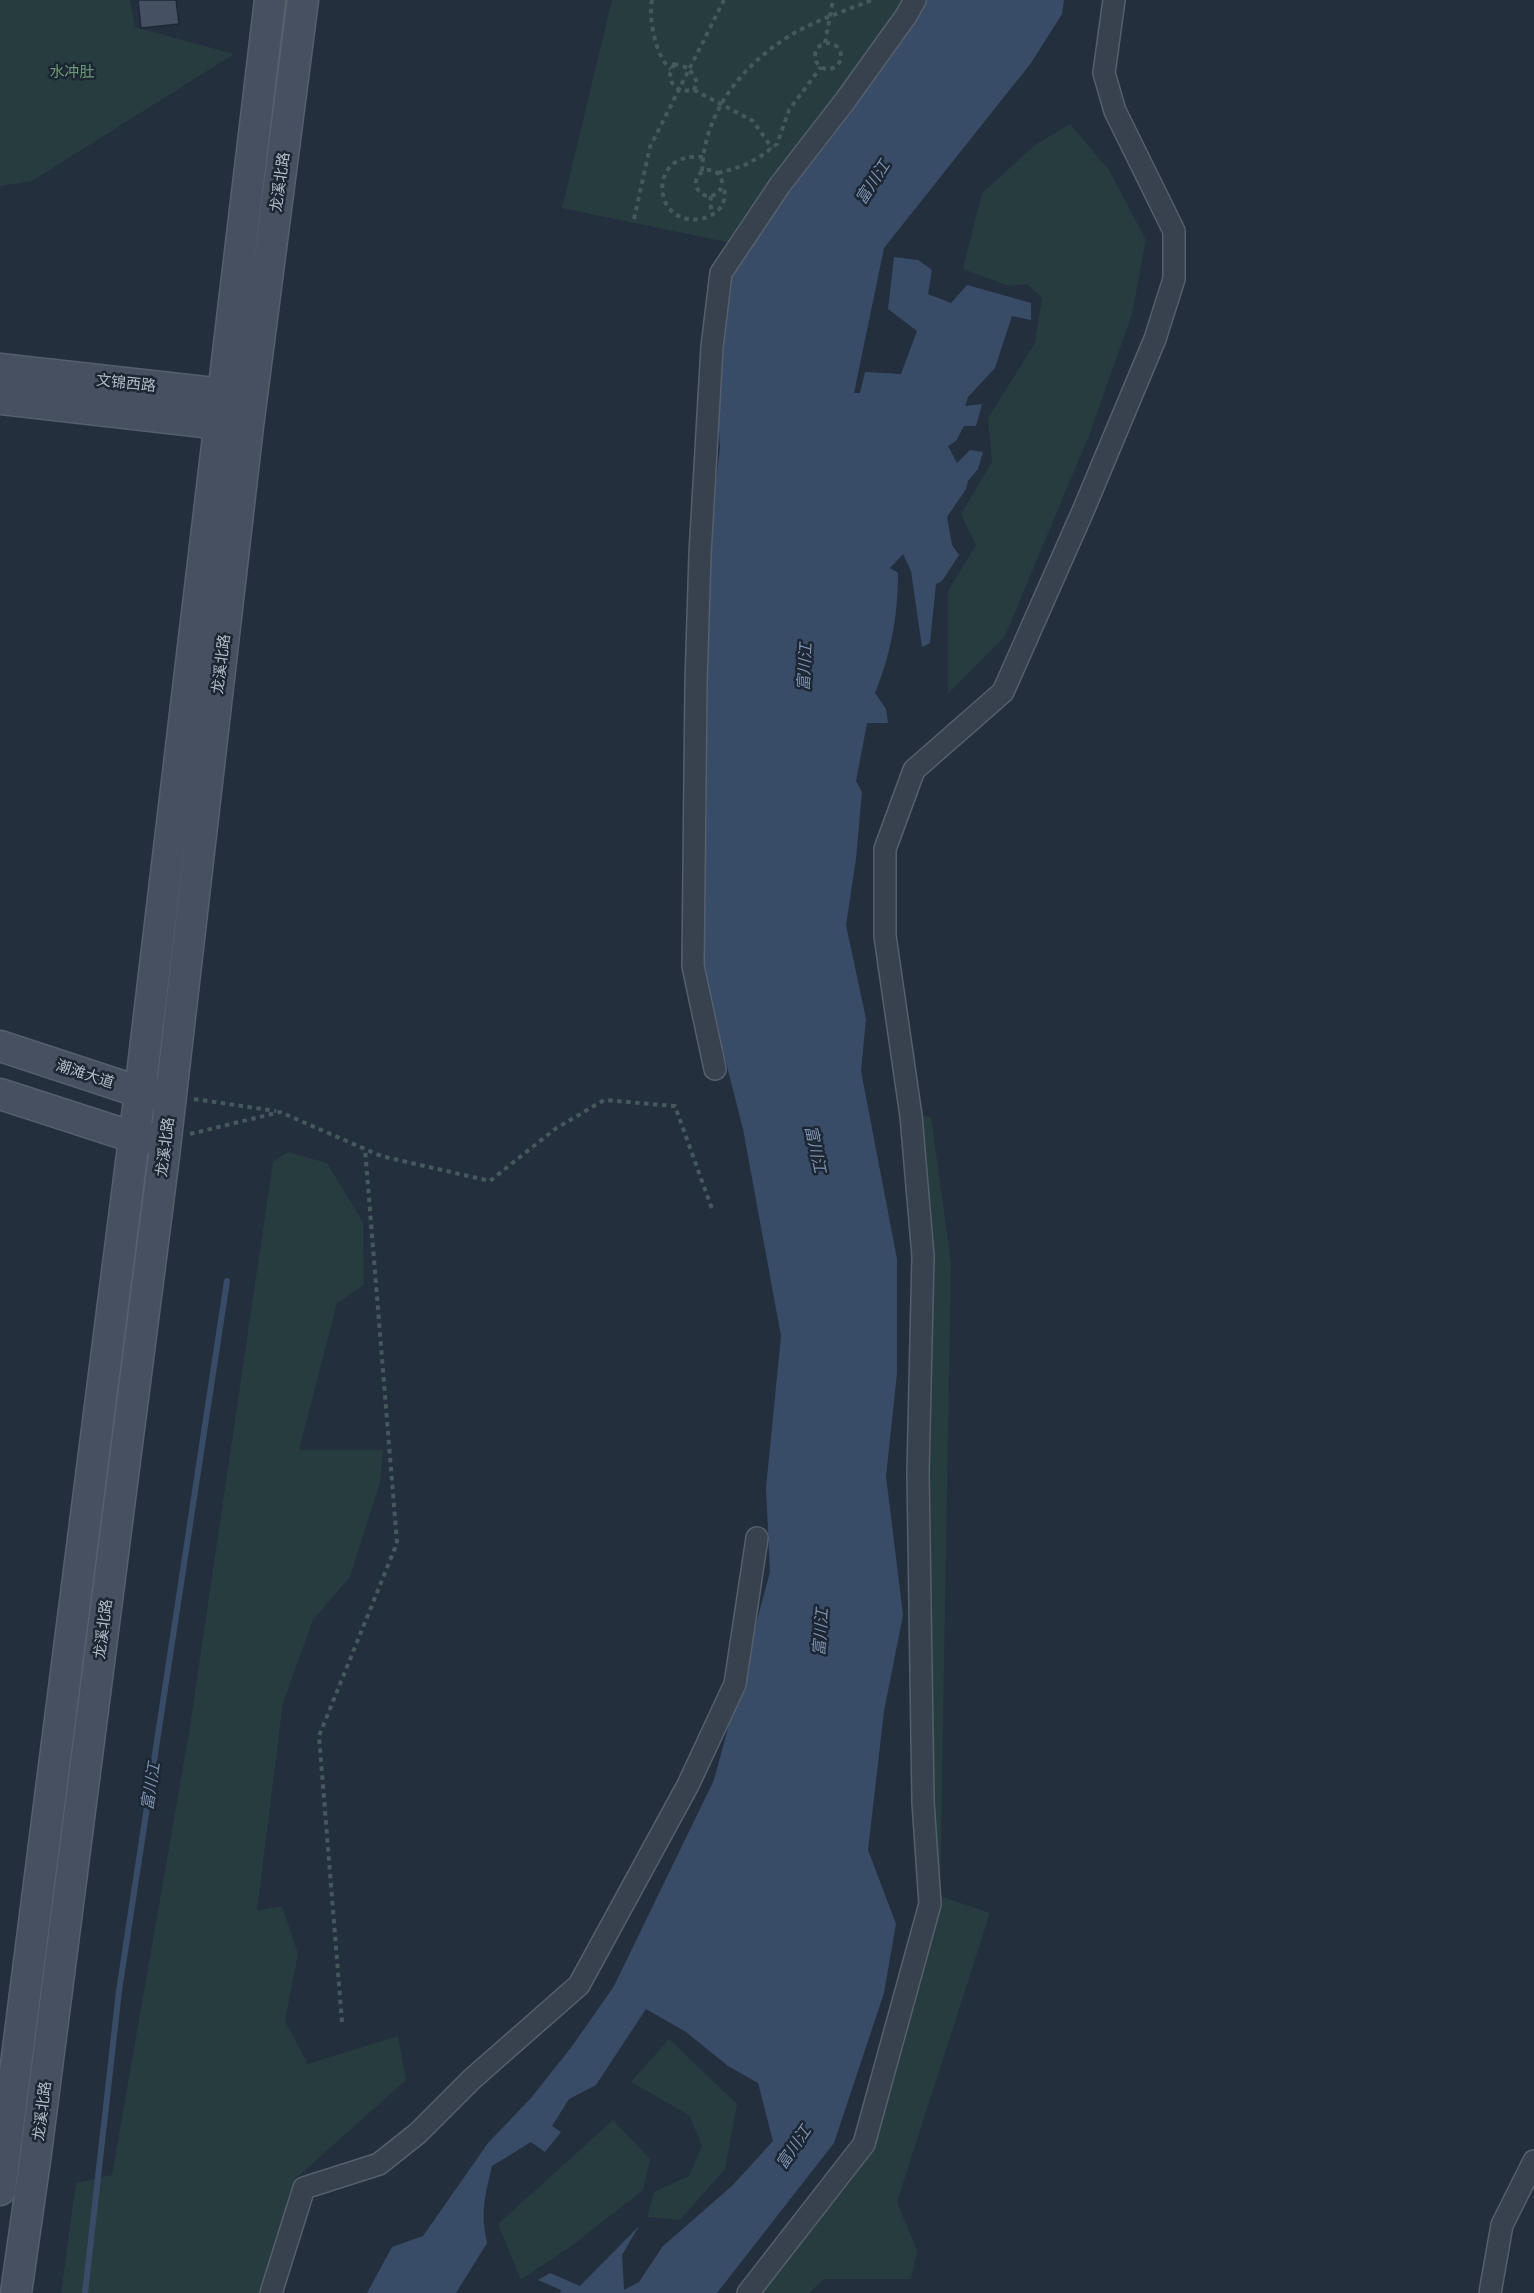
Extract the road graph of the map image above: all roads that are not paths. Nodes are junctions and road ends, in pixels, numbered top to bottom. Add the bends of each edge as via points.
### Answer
1 (270, 0) edge
2 (303, 0) edge
3 (915, 0) edge
4 (1114, 0) edge
5 (0, 369) edge
6 (0, 399) edge
7 (236, 411) junction
8 (0, 1046) edge
9 (715, 1069) dead end
10 (140, 1092) junction
11 (0, 1094) edge
12 (171, 1096) junction
13 (134, 1137) junction
14 (166, 1140) junction
15 (757, 1538) dead end
16 (3, 2151) edge
17 (36, 2153) junction
18 (1534, 2162) edge
19 (0, 2190) edge
20 (16, 2293) edge
21 (271, 2293) edge
22 (748, 2293) edge
23 (1490, 2293) edge

1 - 7 main road, 龙溪北路
2 - 7 main road, 龙溪北路
3 - 9 street via 721,273 712,347 700,554 693,966
4 - 22 street via 1104,73 1115,111 1174,231 1174,279 1155,339 1003,692 914,770 885,849 885,936 911,1116 923,1256 918,1472 923,1802 930,1904 864,2144
5 - 7 main road, 文锦西路
6 - 7 main road, 文锦西路
7 - 10 main road, 龙溪北路
7 - 12 main road, 龙溪北路
8 - 10 main road, 潮滩大道
10 - 12 main road, 潮滩大道
10 - 13 main road, 龙溪北路
11 - 13 main road
12 - 14 main road, 龙溪北路
13 - 14 main road
13 - 16 main road, 龙溪北路
14 - 17 main road, 龙溪北路
15 - 21 street via 735,1684 688,1785 579,1985 379,2164 304,2188
16 - 17 main road
16 - 19 main road, 龙溪北路
17 - 20 main road, 龙溪北路
18 - 23 street via 1502,2225

